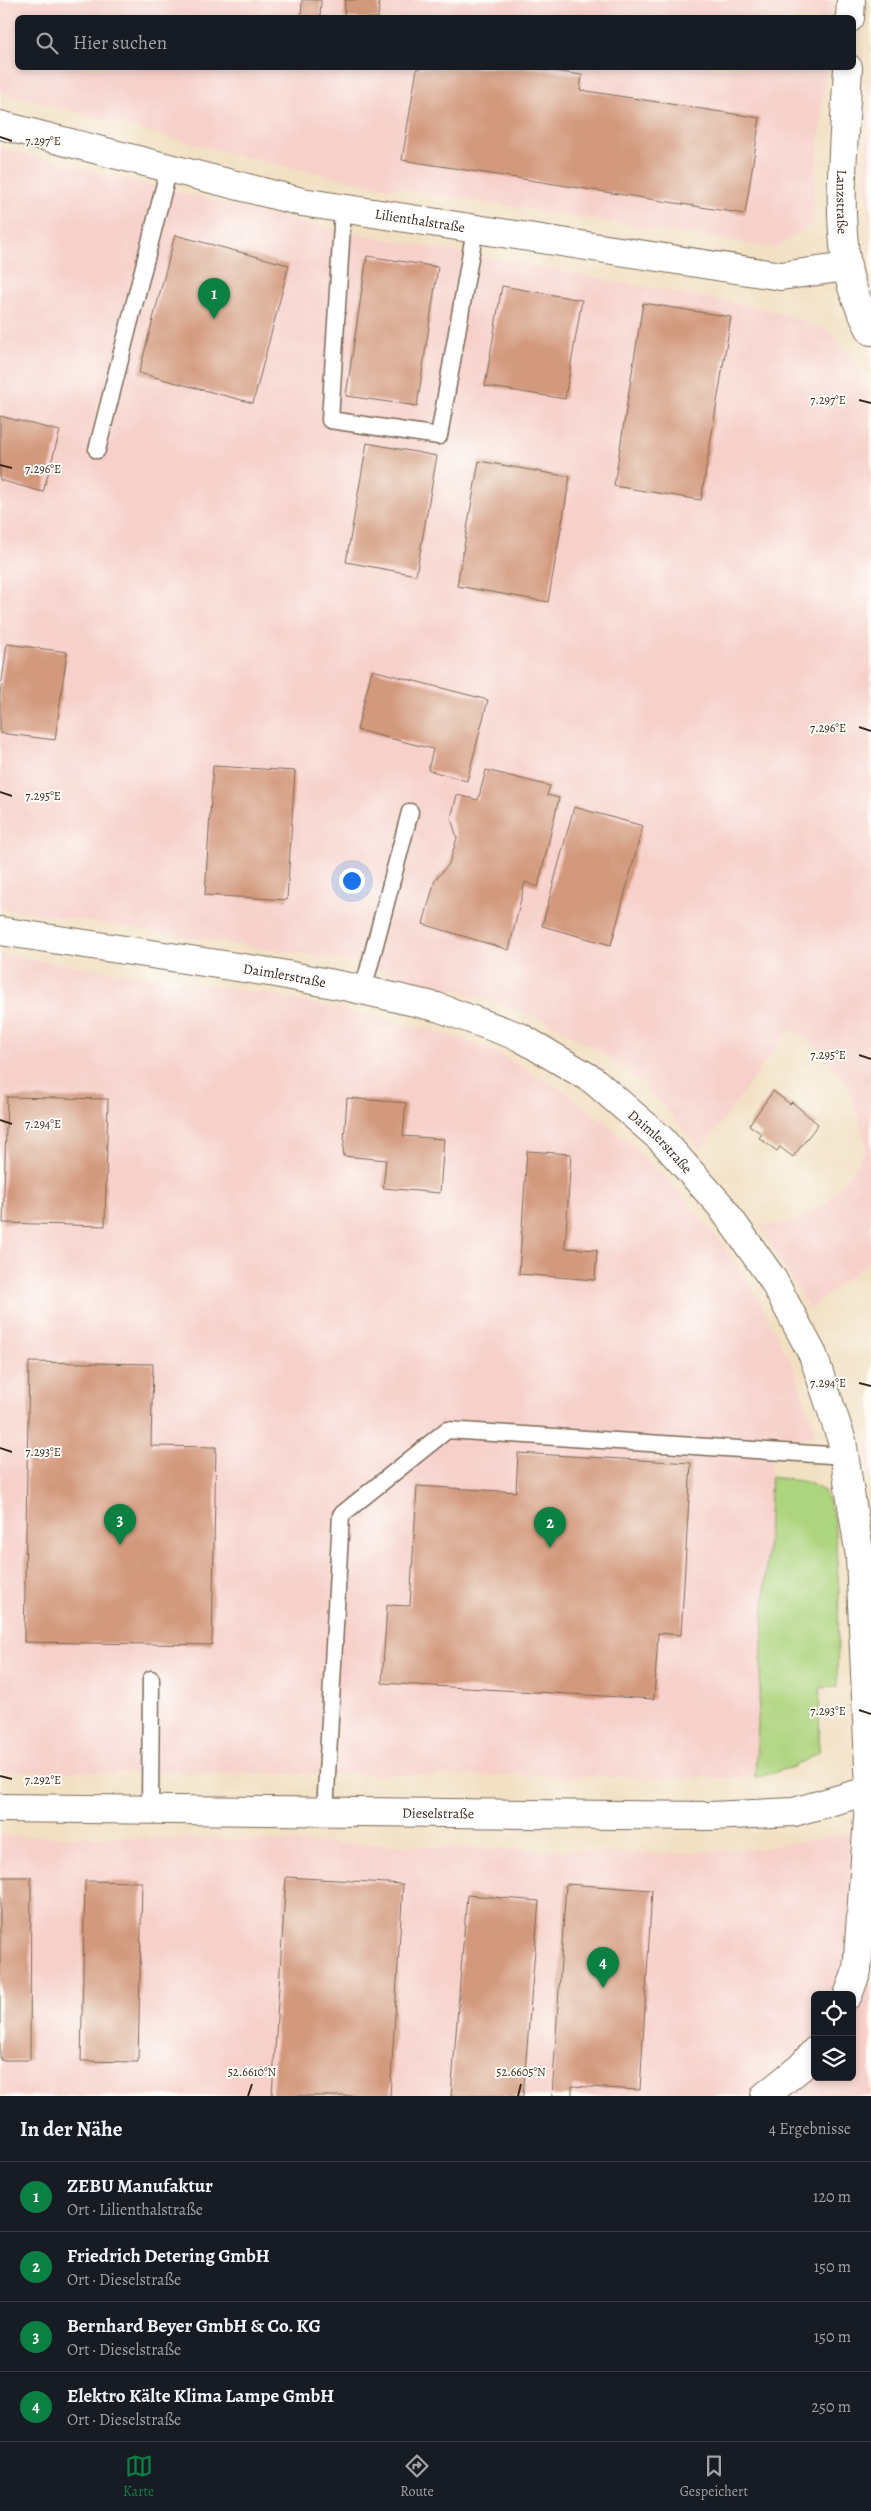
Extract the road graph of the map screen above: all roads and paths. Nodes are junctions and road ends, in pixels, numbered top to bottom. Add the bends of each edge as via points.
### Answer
1 (851, 0) edge
2 (850, 15) edge
3 (848, 70) edge
4 (0, 125) edge
5 (169, 168) junction
6 (343, 209) junction
7 (475, 229) junction
8 (847, 267) junction
9 (871, 331) edge
10 (96, 450) dead end
11 (410, 812) dead end
12 (0, 931) edge
13 (363, 990) junction
14 (845, 1456) junction
15 (151, 1678) dead end
16 (871, 1790) edge
17 (0, 1808) edge
18 (150, 1809) junction
19 (325, 1812) junction
20 (850, 1991) edge
21 (811, 2055) edge
22 (765, 2096) edge

1 - 2 street
3 - 8 street, Lanzstraße via 842,197
4 - 5 street, Lilienthalstraße
5 - 6 street, Lilienthalstraße via 302,202
5 - 10 lane
6 - 7 street, Lilienthalstraße
6 - 7 lane via 330,420 439,436
7 - 8 street, Lilienthalstraße via 782,276
8 - 9 street, Lanzstraße
11 - 13 lane
12 - 13 street, Daimlerstraße via 276,972
13 - 14 street, Daimlerstraße via 437,1006 520,1037 593,1080 661,1139 720,1205 772,1278 812,1355
14 - 16 street, Daimlerstraße via 860,1556
14 - 19 lane via 447,1430 341,1515
15 - 18 lane
16 - 19 street, Dieselstraße via 794,1812 710,1816
16 - 20 street, Daimlerstraße via 857,1971
17 - 18 street, Dieselstraße
18 - 19 street, Dieselstraße
21 - 22 street

